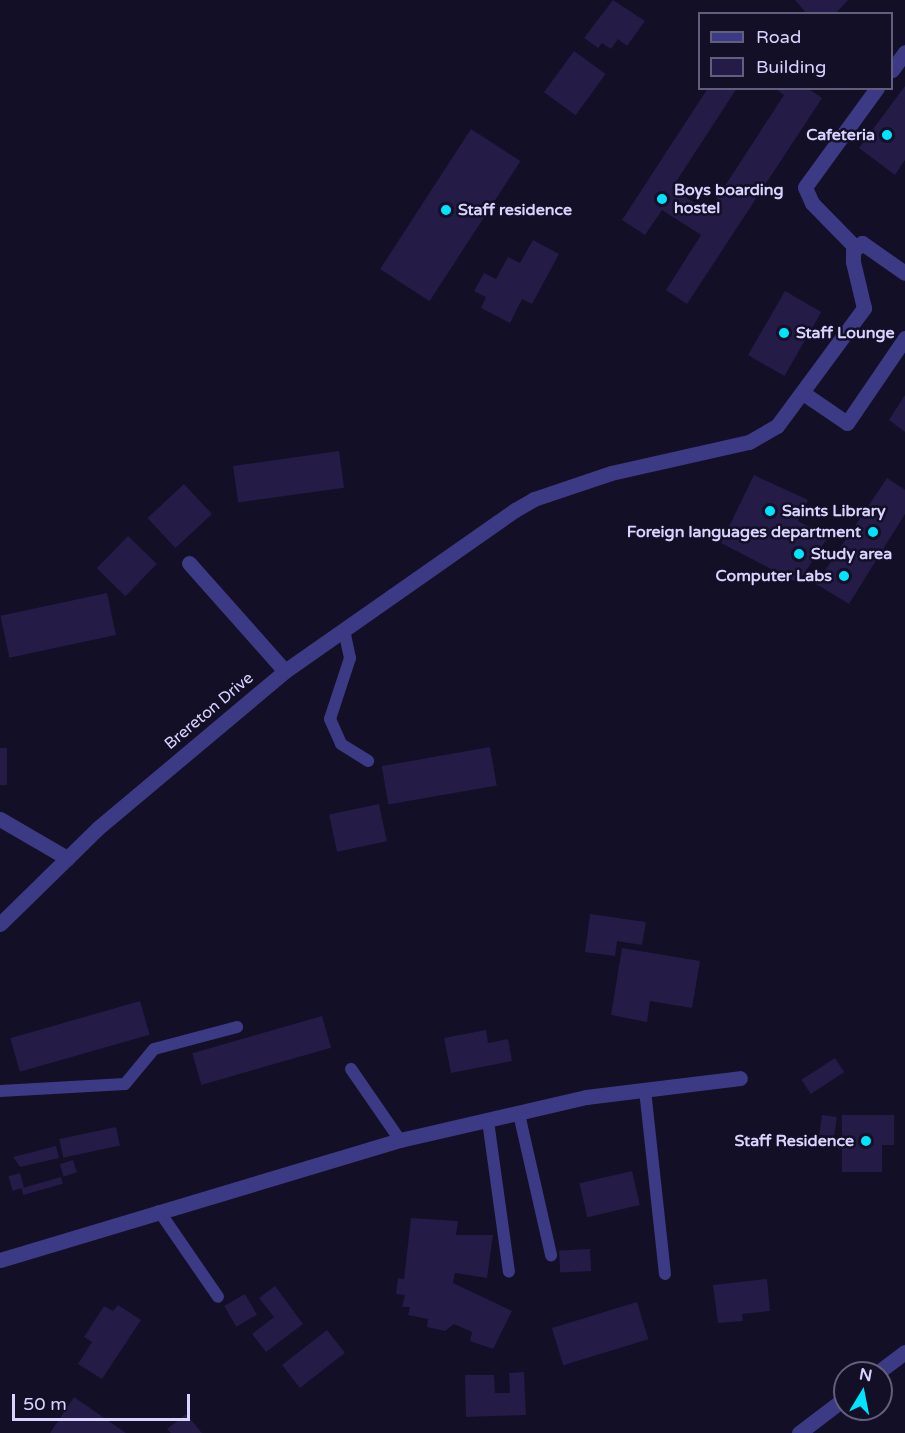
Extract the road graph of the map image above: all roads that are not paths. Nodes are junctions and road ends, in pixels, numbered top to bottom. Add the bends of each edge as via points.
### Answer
1 (905, 52) edge
2 (893, 67) edge
3 (876, 90) edge
4 (856, 248) junction
5 (905, 273) edge
6 (905, 338) edge
7 (803, 393) junction
8 (189, 563) dead end
9 (344, 630) junction
10 (285, 671) junction
11 (368, 760) dead end
12 (0, 819) edge
13 (67, 858) junction
14 (0, 924) edge
15 (237, 1027) dead end
16 (351, 1069) dead end
17 (741, 1078) dead end
18 (0, 1090) edge
19 (645, 1090) junction
20 (519, 1113) junction
21 (488, 1121) junction
22 (400, 1140) junction
23 (159, 1211) junction
24 (551, 1255) dead end
25 (0, 1260) edge
26 (509, 1272) dead end
27 (665, 1274) dead end
28 (218, 1297) dead end
29 (833, 1407) edge
30 (799, 1433) edge

1 - 2 street
3 - 4 street via 805,187 812,203
4 - 5 street via 862,243
4 - 7 street, Brereton Drive via 853,262 864,308
6 - 7 street via 847,423
7 - 9 street, Brereton Drive via 777,426 749,442 611,473 534,499
8 - 10 street
9 - 10 street, Brereton Drive
9 - 11 lane via 350,658 330,719 341,744
10 - 13 street, Brereton Drive
12 - 13 street
13 - 14 street, Brereton Drive
15 - 18 lane via 154,1049 125,1084
16 - 22 lane
17 - 19 street
19 - 20 street via 586,1097
19 - 27 lane
20 - 21 street
20 - 24 lane
21 - 22 street
21 - 26 lane
22 - 23 street
23 - 25 street
23 - 28 lane
29 - 30 street

